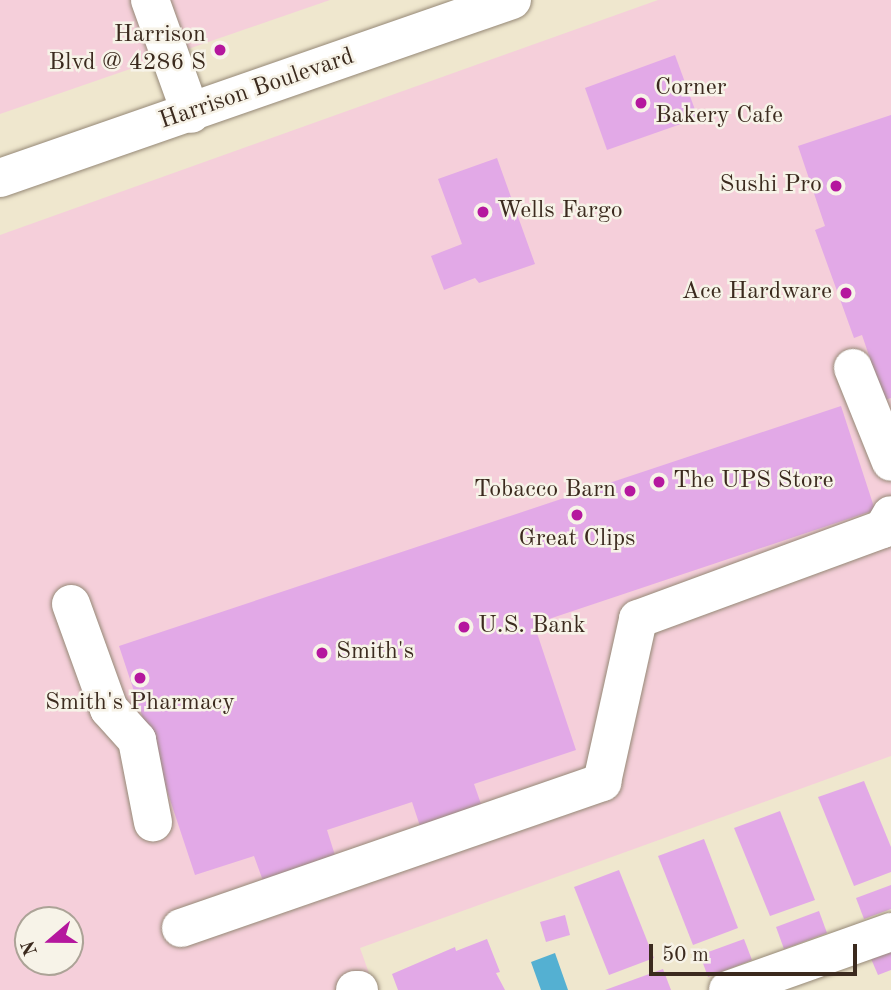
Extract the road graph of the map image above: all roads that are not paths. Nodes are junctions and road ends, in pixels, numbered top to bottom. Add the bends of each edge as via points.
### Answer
1 (150, 0) edge
2 (512, 0) edge
3 (191, 114) junction
4 (0, 178) edge
5 (853, 368) dead end
6 (891, 462) edge
7 (891, 515) edge
8 (71, 604) dead end
9 (153, 822) dead end
10 (181, 928) dead end
11 (891, 932) edge
12 (728, 990) edge

1 - 3 main road
2 - 3 main road, Harrison Boulevard
3 - 4 main road, Harrison Boulevard
5 - 6 main road
7 - 10 main road via 883,529 638,619 602,782
8 - 9 main road via 109,709 137,740
11 - 12 main road

